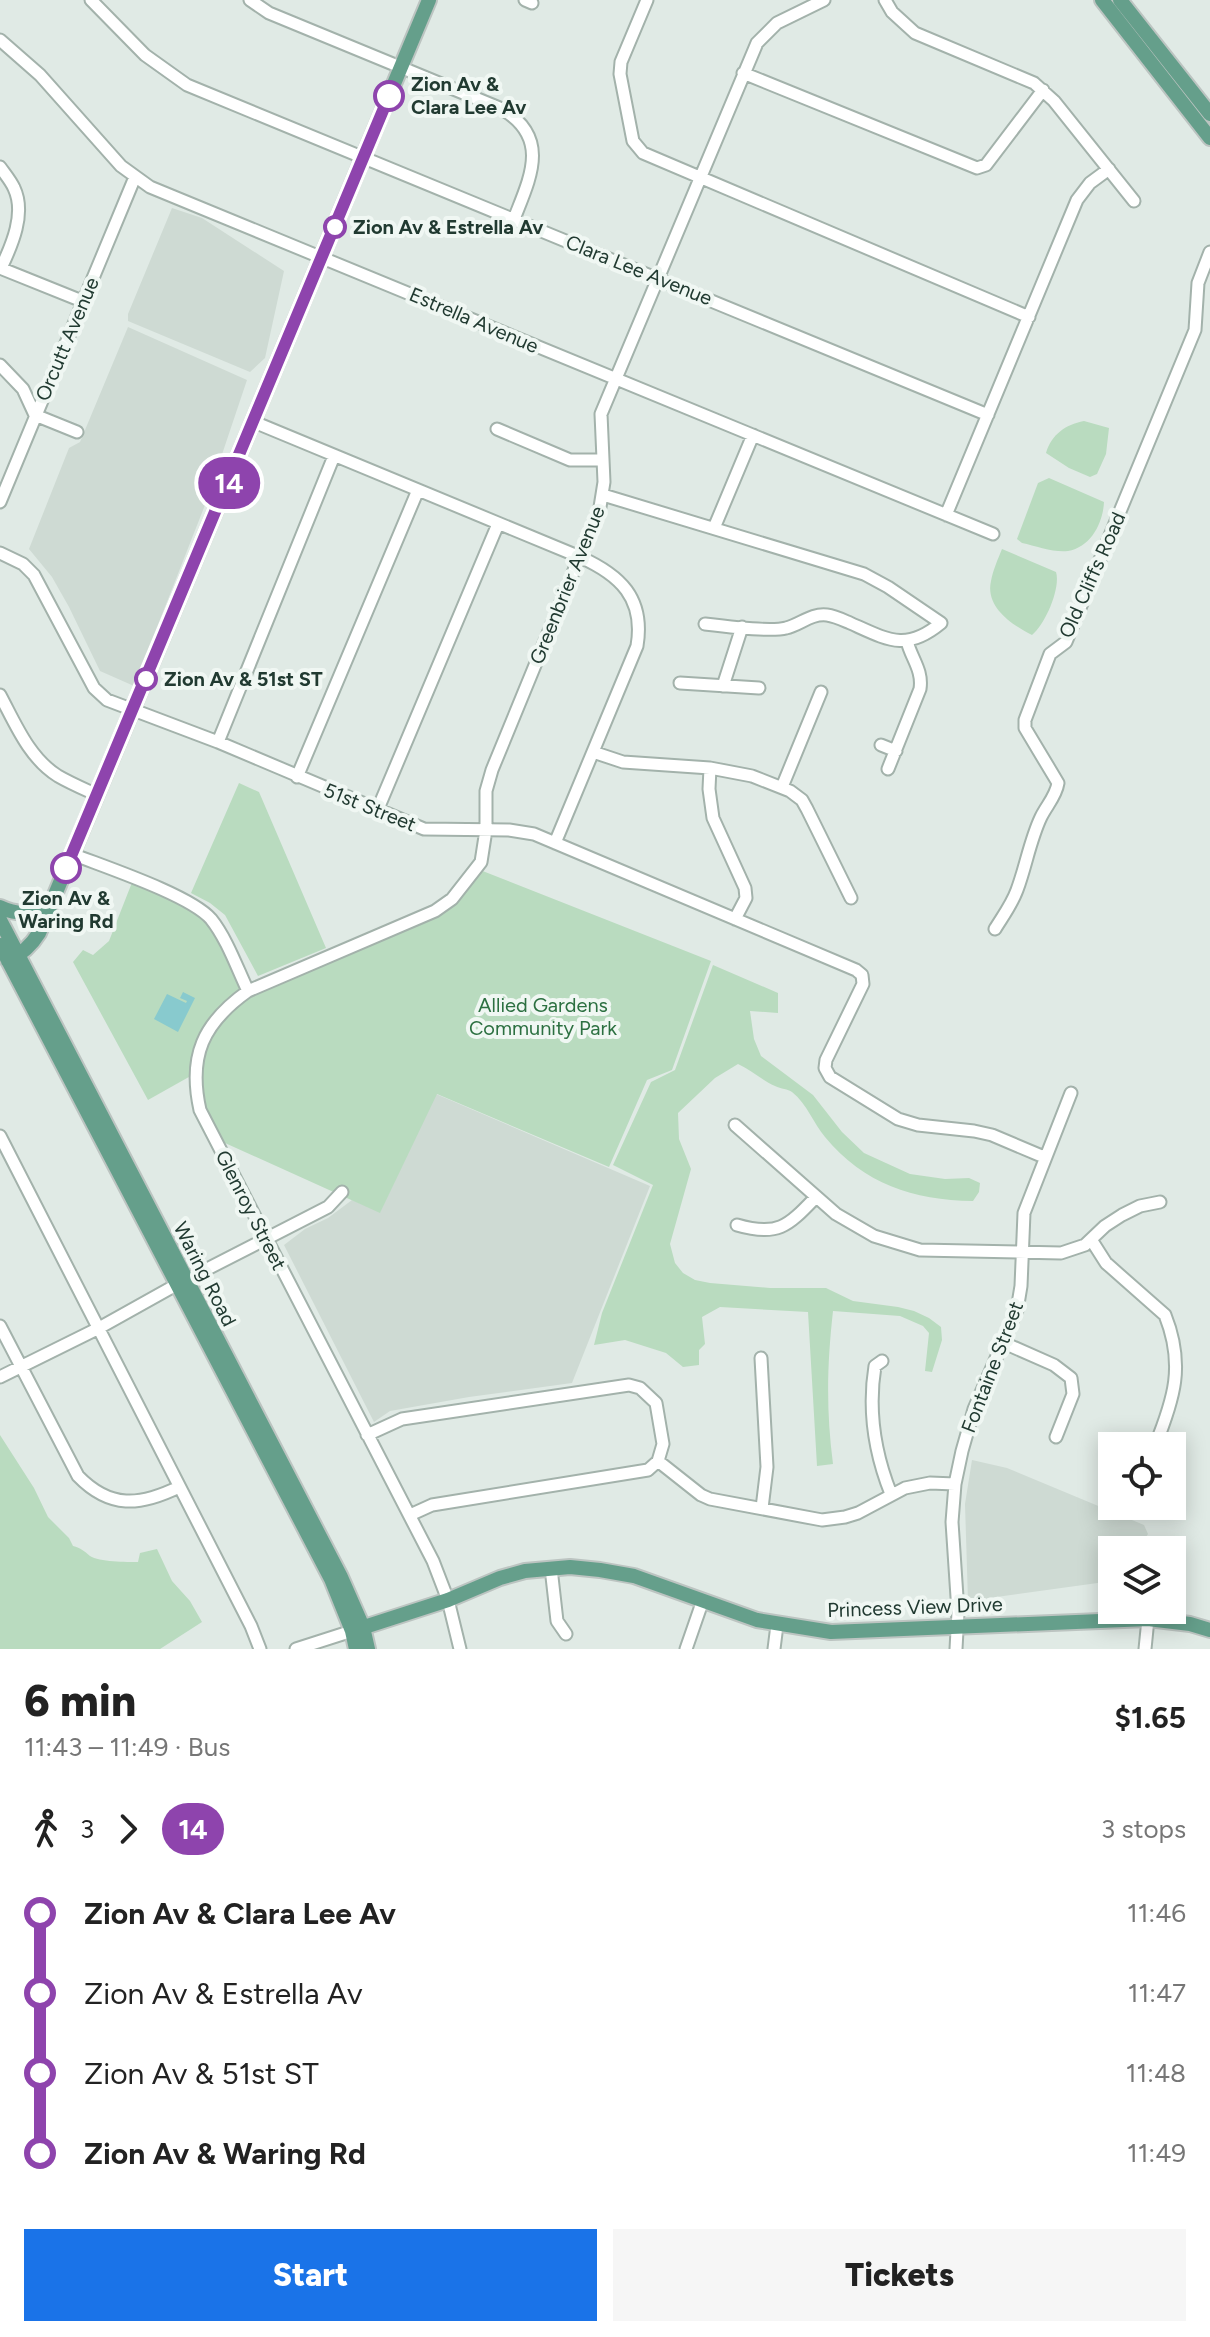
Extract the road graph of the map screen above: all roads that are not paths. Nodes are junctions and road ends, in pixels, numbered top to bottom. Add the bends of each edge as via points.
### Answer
1 (91, 0) edge
2 (250, 0) edge
3 (429, 0) edge
4 (647, 0) edge
5 (824, 0) edge
6 (885, 0) edge
7 (1102, 0) edge
8 (1120, 0) edge
9 (0, 40) edge
10 (401, 66) junction
11 (743, 73) junction
12 (1043, 90) junction
13 (1210, 114) edge
14 (1210, 138) edge
15 (364, 157) junction
16 (0, 167) edge
17 (1109, 169) junction
18 (135, 177) junction
19 (699, 178) junction
20 (1134, 201) dead end
21 (514, 219) junction
22 (1210, 252) edge
23 (323, 257) junction
24 (0, 268) edge
25 (657, 278) junction
26 (82, 301) junction
27 (1029, 317) junction
28 (0, 365) edge
29 (615, 379) junction
30 (35, 415) junction
31 (988, 415) junction
32 (254, 422) junction
33 (497, 429) dead end
34 (77, 432) dead end
35 (753, 435) junction
36 (334, 456) junction
37 (603, 460) junction
38 (418, 490) junction
39 (603, 495) junction
40 (0, 502) edge
41 (946, 515) junction
42 (498, 524) junction
43 (714, 528) junction
44 (993, 534) dead end
45 (0, 553) edge
46 (580, 557) junction
47 (705, 624) dead end
48 (742, 627) junction
49 (907, 641) junction
50 (680, 683) dead end
51 (723, 686) junction
52 (759, 688) dead end
53 (821, 692) dead end
54 (0, 695) edge
55 (133, 710) junction
56 (218, 742) junction
57 (881, 745) dead end
58 (896, 751) junction
59 (593, 752) junction
60 (710, 768) junction
61 (888, 769) dead end
62 (297, 777) junction
63 (782, 787) junction
64 (97, 795) junction
65 (377, 811) junction
66 (486, 830) junction
67 (555, 843) junction
68 (72, 854) junction
69 (54, 897) junction
70 (851, 898) dead end
71 (0, 907) edge
72 (735, 919) junction
73 (0, 920) edge
74 (995, 929) dead end
75 (0, 945) edge
76 (9, 960) edge
77 (248, 991) junction
78 (1071, 1093) dead end
79 (735, 1125) dead end
80 (0, 1136) edge
81 (1044, 1157) junction
82 (342, 1192) dead end
83 (815, 1198) junction
84 (1160, 1202) dead end
85 (737, 1225) dead end
86 (266, 1239) junction
87 (1092, 1241) junction
88 (1022, 1254) junction
89 (181, 1283) junction
90 (0, 1326) edge
91 (99, 1328) junction
92 (1004, 1343) junction
93 (761, 1358) dead end
94 (882, 1361) dead end
95 (21, 1366) junction
96 (0, 1377) edge
97 (1161, 1432) edge
98 (367, 1435) junction
99 (1056, 1437) dead end
100 (658, 1461) junction
101 (955, 1484) junction
102 (179, 1487) junction
103 (891, 1494) junction
104 (762, 1508) junction
105 (410, 1515) junction
106 (551, 1568) junction
107 (448, 1600) junction
108 (703, 1600) junction
109 (1098, 1621) edge
110 (1148, 1624) edge
111 (1186, 1624) edge
112 (777, 1625) junction
113 (958, 1627) junction
114 (357, 1629) junction
115 (1210, 1630) edge
116 (566, 1634) dead end
117 (260, 1649) edge
118 (296, 1649) edge
119 (356, 1649) edge
120 (368, 1649) edge
121 (460, 1649) edge
122 (686, 1649) edge
123 (774, 1649) edge
124 (956, 1649) edge
125 (1145, 1649) edge

1 - 15 street, Clara Lee Avenue via 145,55 187,85
2 - 10 street via 269,13
3 - 10 main road
4 - 19 street via 621,62 633,141 647,156
5 - 11 street, Greenbrier Avenue via 777,23 757,43
6 - 12 street via 915,33
7 - 14 main road
8 - 13 main road
9 - 18 street, Estrella Avenue
10 - 15 main road
10 - 21 street via 502,109 525,129 533,164
11 - 12 street via 977,168 986,165
11 - 19 street, Greenbrier Avenue
12 - 17 street
15 - 21 street, Clara Lee Avenue
15 - 23 main road
16 - 24 street via 16,190 19,216
17 - 20 street
17 - 27 street via 1077,200
18 - 23 street, Estrella Avenue
18 - 26 street, Orcutt Avenue
19 - 25 street, Greenbrier Avenue
19 - 27 street
21 - 25 street, Clara Lee Avenue
22 - 74 street, Old Cliffs Road via 1198,283 1195,330 1066,642 1050,654 1025,720 1058,783 1057,792 1041,817 1017,889
23 - 29 street, Estrella Avenue
23 - 32 main road
24 - 26 street
25 - 29 street, Greenbrier Avenue
25 - 31 street, Clara Lee Avenue
26 - 30 street, Orcutt Avenue
27 - 31 street
28 - 30 street via 23,389
29 - 35 street, Estrella Avenue
29 - 37 street, Greenbrier Avenue via 601,414
30 - 34 street
30 - 40 street, Orcutt Avenue
31 - 41 street
32 - 36 street
32 - 55 main road
33 - 37 street via 570,460
35 - 41 street, Estrella Avenue
35 - 43 street
36 - 38 street
36 - 56 street
37 - 39 street, Greenbrier Avenue
38 - 42 street
38 - 62 street
39 - 43 street
39 - 46 street, Greenbrier Avenue
41 - 44 street, Estrella Avenue
42 - 46 street
42 - 65 street
43 - 49 street via 864,574 941,623
45 - 55 street, 51st Street via 34,575 94,688 107,700
46 - 59 street via 624,587 639,628 637,646
46 - 66 street, Greenbrier Avenue via 492,770
47 - 48 street
48 - 49 street via 785,628 824,614
48 - 51 street
49 - 58 street via 922,677
50 - 51 street
51 - 52 street
53 - 63 street
54 - 64 street via 41,763
55 - 56 street, 51st Street
55 - 64 main road
56 - 62 street, 51st Street
57 - 58 street
58 - 61 street
59 - 60 street via 623,762
59 - 67 street
60 - 63 street
60 - 72 street via 713,818 745,888 746,898
62 - 65 street, 51st Street
63 - 70 street via 802,800
64 - 68 main road
65 - 66 street, 51st Street via 424,829
66 - 67 street, 51st Street via 534,834
66 - 77 street, Greenbrier Avenue via 481,862 452,899 435,911
67 - 72 street, 51st Street
68 - 69 main road
68 - 77 street via 200,909 218,929
69 - 71 main road via 27,914
69 - 76 main road via 33,944
72 - 81 street, 51st Street via 862,975 863,984 826,1060 830,1077 898,1119 983,1133
73 - 76 main road, Waring Road
75 - 76 main road, Waring Road
76 - 89 main road, Waring Road
77 - 86 street, Glenroy Street via 226,1006 208,1030 198,1055 196,1091 200,1110
78 - 81 street, Fontaine Street
79 - 83 street
80 - 91 street
81 - 88 street, Fontaine Street via 1024,1213
82 - 86 street via 328,1207
83 - 85 street via 779,1229
83 - 88 street via 848,1222 898,1245
84 - 87 street via 1122,1215
86 - 89 street
86 - 98 street, Glenroy Street
87 - 88 street via 1061,1253
87 - 97 street via 1106,1263 1169,1324 1176,1373
88 - 92 street, Fontaine Street via 1017,1310
89 - 91 street
89 - 114 main road, Waring Road
90 - 95 street
91 - 95 street
91 - 102 street
92 - 99 street via 1071,1378 1073,1394
92 - 101 street, Fontaine Street via 974,1409
93 - 104 street via 767,1467
94 - 103 street via 875,1366 871,1390 881,1469
95 - 96 street
95 - 102 street via 83,1482 103,1496 134,1502
98 - 100 street via 402,1419 629,1385 656,1403 663,1444
98 - 105 street, Glenroy Street
100 - 104 street via 701,1495
100 - 105 street via 638,1473 432,1505
101 - 103 street via 930,1483
101 - 113 street, Fontaine Street
102 - 117 street
103 - 104 street via 858,1513 822,1520
105 - 107 street, Glenroy Street
106 - 107 main road, Princess View Drive via 500,1578
106 - 108 main road, Princess View Drive via 634,1576
106 - 116 street via 557,1621
107 - 114 main road, Princess View Drive
107 - 121 street, Glenroy Street
108 - 112 main road, Princess View Drive
108 - 122 street
109 - 113 main road, Princess View Drive
110 - 125 street
111 - 115 main road, Princess View Drive
112 - 113 main road, Princess View Drive via 831,1632
112 - 123 street
113 - 124 street, Fontaine Street
114 - 118 street
114 - 119 main road, Waring Road
114 - 120 main road, Waring Road

